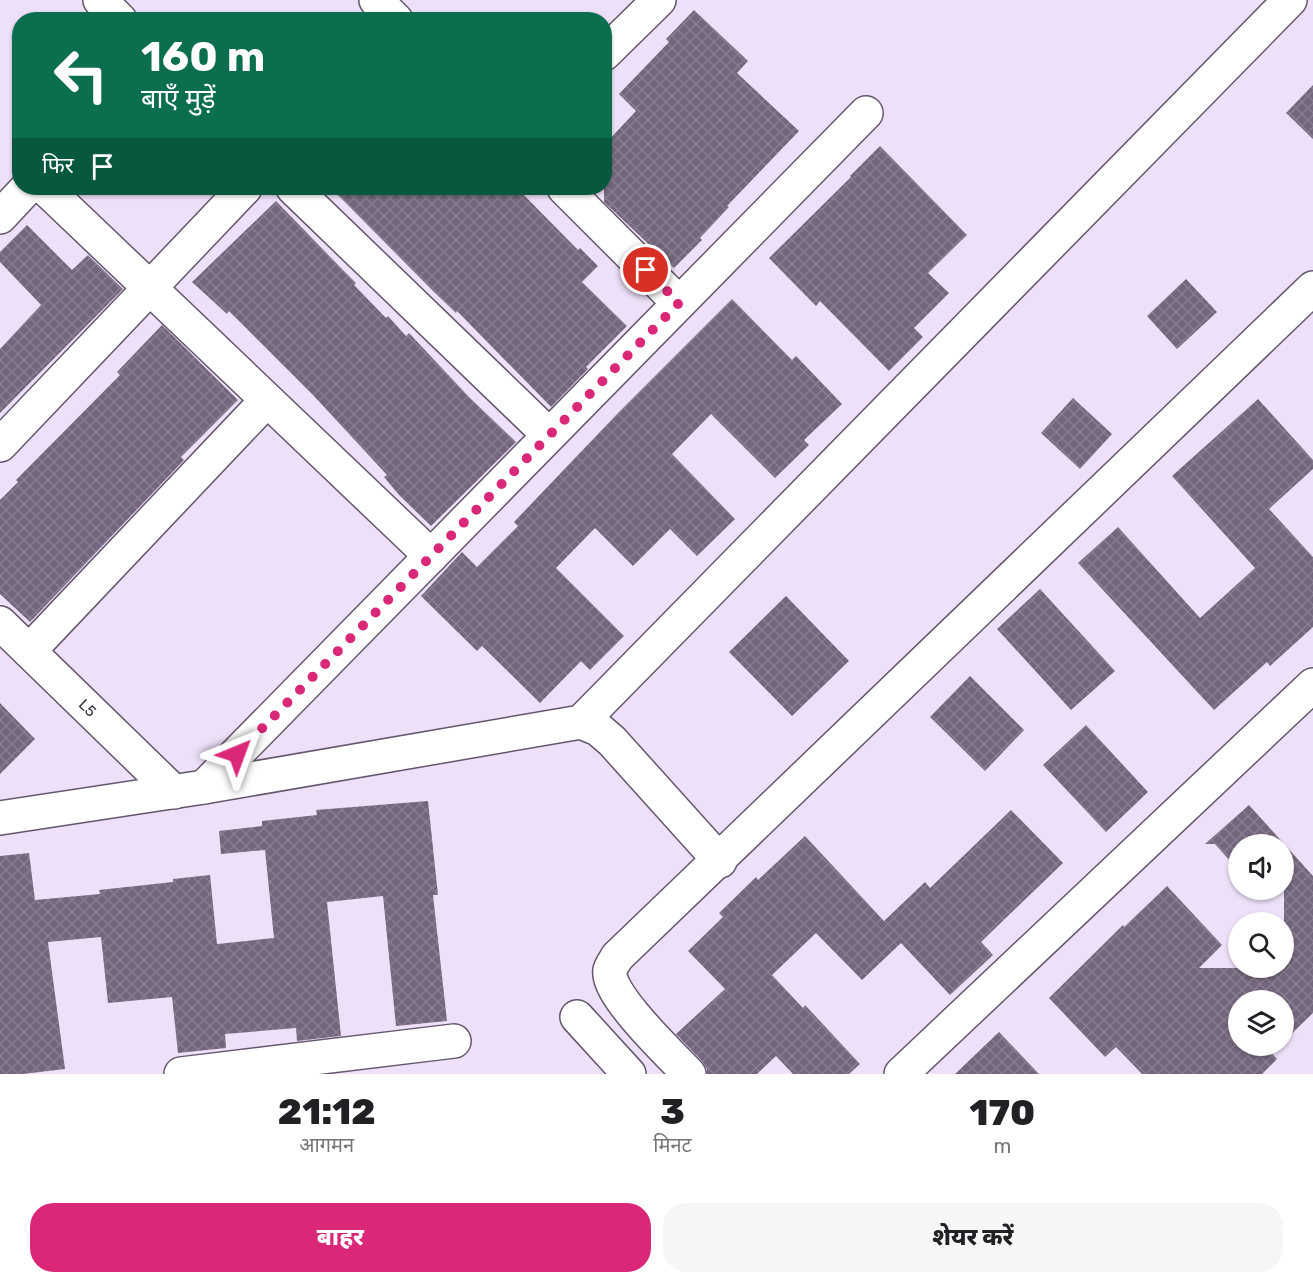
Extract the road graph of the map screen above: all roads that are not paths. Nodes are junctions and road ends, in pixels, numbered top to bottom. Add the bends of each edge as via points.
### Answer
1 (100, 0) edge
2 (376, 0) edge
3 (659, 0) edge
4 (1290, 0) edge
5 (112, 12) edge
6 (388, 12) edge
7 (612, 46) edge
8 (866, 113) dead end
9 (20, 195) edge
10 (52, 195) edge
11 (238, 195) edge
12 (300, 195) edge
13 (571, 195) edge
14 (0, 217) edge
15 (150, 288) junction
16 (1313, 288) edge
17 (679, 303) junction
18 (267, 400) junction
19 (549, 435) junction
20 (0, 445) edge
21 (431, 556) junction
22 (0, 623) edge
23 (29, 651) junction
24 (1313, 685) edge
25 (581, 722) junction
26 (189, 789) junction
27 (0, 818) edge
28 (720, 861) junction
29 (577, 1017) dead end
30 (454, 1041) dead end
31 (181, 1074) edge
32 (629, 1074) edge
33 (689, 1074) edge
34 (901, 1074) edge

1 - 5 street
2 - 6 street
3 - 7 street
4 - 25 street
8 - 17 street
9 - 14 street
10 - 15 street
11 - 15 street
12 - 19 street
13 - 17 street
15 - 18 street
15 - 20 street
16 - 28 street
17 - 19 street
18 - 21 street
18 - 23 street
19 - 21 street
21 - 26 street
22 - 23 street, L5
23 - 26 street, L5
24 - 34 street
25 - 26 street
25 - 28 street via 612,741
26 - 27 street
28 - 33 street via 617,957 610,970 613,988 630,1011
29 - 32 street
30 - 31 street

